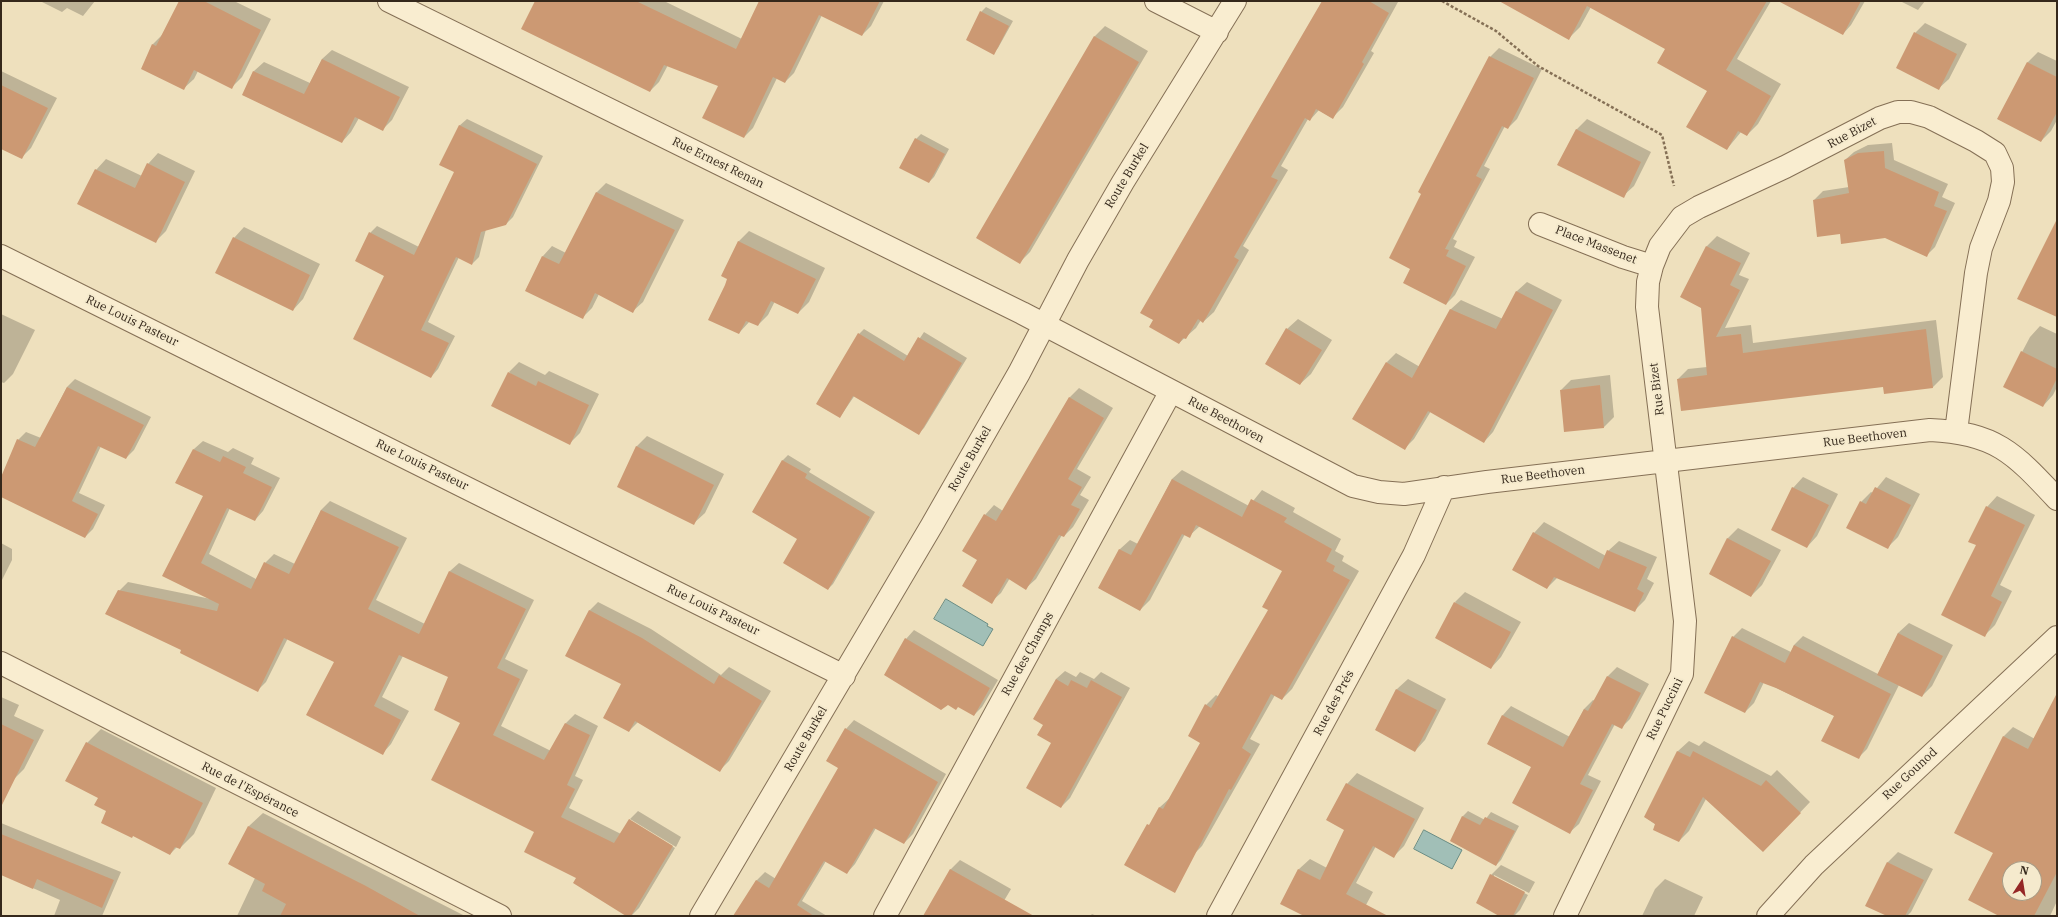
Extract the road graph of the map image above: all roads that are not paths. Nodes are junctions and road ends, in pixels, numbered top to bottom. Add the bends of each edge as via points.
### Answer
1 (389, 1) edge
2 (1156, 1) edge
3 (1235, 1) edge
4 (1217, 32) junction
5 (1540, 224) dead end
6 (1, 256) edge
7 (1652, 266) junction
8 (1046, 325) junction
9 (1171, 391) junction
10 (1956, 432) junction
11 (1665, 461) junction
12 (1444, 487) junction
13 (2057, 498) edge
14 (2057, 637) edge
15 (1, 663) edge
16 (844, 676) junction
17 (500, 916) edge
18 (701, 916) edge
19 (885, 916) edge
20 (1218, 916) edge
21 (1565, 916) edge
22 (1768, 916) edge

1 - 8 street, Rue Ernest Renan
2 - 4 street
3 - 4 street, Route Burkel
4 - 8 street, Route Burkel via 1123,182 1078,260
5 - 7 street, Place Massenet via 1623,258
6 - 16 street, Rue Louis Pasteur
7 - 10 street, Rue Bizet via 1660,246 1682,217 1880,118 1898,112 1911,112 1929,117 1976,141 1995,153 2002,168 2003,182 1999,202 1981,248
7 - 11 street, Rue Bizet via 1648,282 1647,307
8 - 9 street, Rue Beethoven
8 - 16 street, Route Burkel
9 - 12 street, Rue Beethoven via 1353,486 1404,494
9 - 19 street, Rue des Champs
10 - 11 street, Rue Beethoven via 1930,430
10 - 13 street, Rue Beethoven via 1984,438 2004,449 2027,467
11 - 12 street, Rue Beethoven
11 - 21 street, Rue Puccini via 1685,621 1682,674
12 - 20 street, Rue des Prés via 1414,555
14 - 22 street, Rue Gounod via 1820,859
15 - 17 street, Rue de l'Espérance
16 - 18 street, Route Burkel

